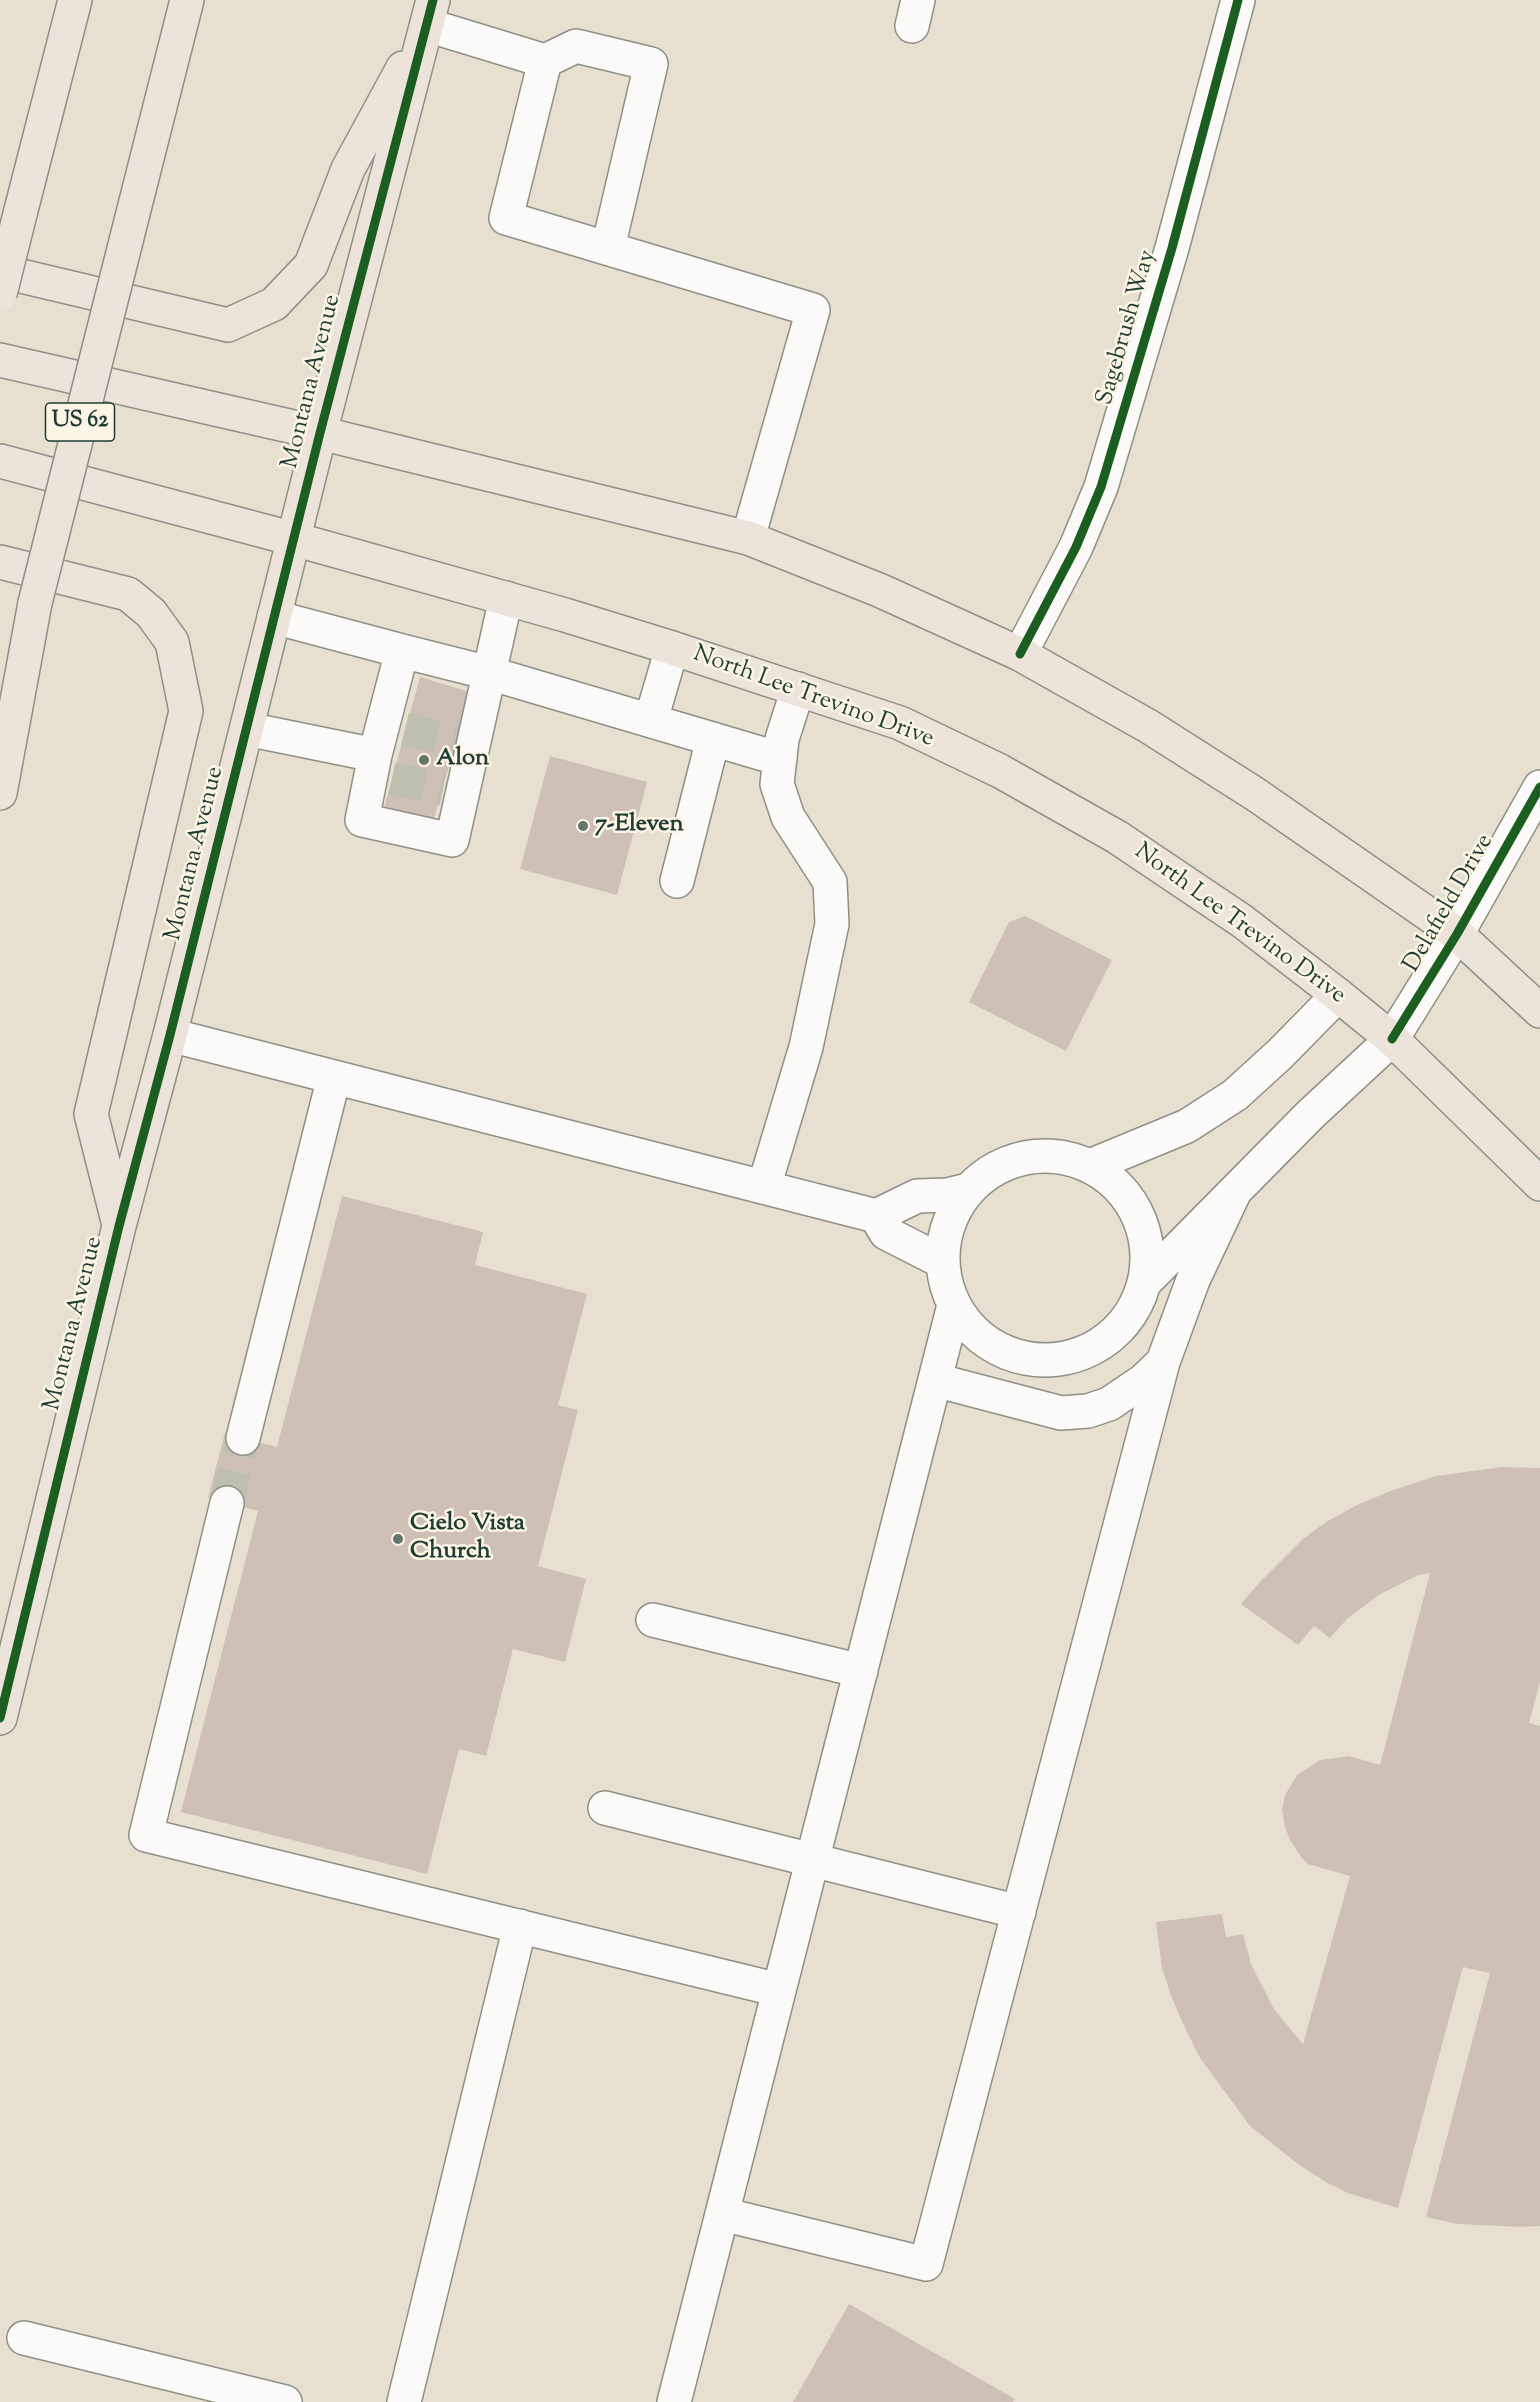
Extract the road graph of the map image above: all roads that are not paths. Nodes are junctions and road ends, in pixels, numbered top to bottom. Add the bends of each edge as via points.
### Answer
1 (75, 0) edge
2 (187, 0) edge
3 (1238, 0) edge
4 (430, 12) edge
5 (545, 61) junction
6 (608, 248) junction
7 (0, 271) edge
8 (0, 294) edge
9 (0, 360) edge
10 (320, 433) junction
11 (0, 461) edge
12 (748, 538) junction
13 (294, 539) junction
14 (0, 562) edge
15 (506, 598) junction
16 (274, 617) junction
17 (672, 648) junction
18 (402, 651) junction
19 (1020, 654) junction
20 (489, 673) junction
21 (798, 689) junction
22 (651, 720) junction
23 (247, 729) junction
24 (713, 739) junction
25 (780, 759) junction
26 (379, 769) junction
27 (1540, 787) edge
28 (0, 793) edge
29 (677, 880) dead end
30 (1457, 934) junction
31 (1338, 995) junction
32 (1540, 1011) edge
33 (170, 1035) junction
34 (1392, 1039) junction
35 (334, 1077) junction
36 (1090, 1166) junction
37 (1540, 1184) edge
38 (764, 1188) junction
39 (968, 1190) junction
40 (1235, 1191) junction
41 (876, 1216) junction
42 (119, 1226) junction
43 (943, 1262) junction
44 (1144, 1282) junction
45 (954, 1305) junction
46 (1163, 1362) junction
47 (935, 1380) junction
48 (243, 1438) tunnel mouth
49 (227, 1503) tunnel mouth
50 (653, 1620) dead end
51 (861, 1671) junction
52 (0, 1718) edge
53 (605, 1808) dead end
54 (812, 1860) junction
55 (1019, 1912) junction
56 (520, 1926) junction
57 (779, 1990) junction
58 (722, 2214) junction
59 (24, 2338) dead end
60 (285, 2402) edge
61 (404, 2402) edge
62 (674, 2402) edge

1 - 8 main road, bridge
2 - 28 main road, US 62, bridge via 35,603
3 - 19 street, Sagebrush Way via 1172,248 1101,487 1076,547
4 - 5 street
4 - 7 main road via 348,169 311,265 274,304 228,325
4 - 10 main road, Montana Avenue
5 - 6 street via 506,218
5 - 6 street via 576,46 651,64
6 - 12 street via 813,310
9 - 10 main road
10 - 12 main road
10 - 13 main road, Montana Avenue
11 - 13 main road, North Lee Trevino Drive
12 - 19 main road via 879,590
13 - 15 main road, North Lee Trevino Drive
13 - 16 main road, Montana Avenue
14 - 42 main road via 128,594 151,613 172,642 186,711 92,1114
15 - 17 main road, North Lee Trevino Drive
15 - 20 street
16 - 18 street
16 - 23 main road, Montana Avenue
17 - 21 main road, North Lee Trevino Drive
17 - 22 street
18 - 20 street
18 - 26 street via 394,726
19 - 30 main road via 1148,726 1255,794
20 - 22 street
20 - 26 street via 452,791 452,840 362,820
21 - 25 street via 782,739
21 - 31 main road, North Lee Trevino Drive via 900,723 1000,771 1117,837 1242,921
22 - 24 street
23 - 26 street
23 - 33 main road, Montana Avenue
24 - 25 street
24 - 29 street
25 - 38 street via 777,784 788,817 830,882 832,924 803,1056
27 - 30 street, Delafield Drive
30 - 32 main road
30 - 34 street, Delafield Drive
31 - 34 main road, North Lee Trevino Drive
31 - 36 street via 1235,1095 1187,1126
33 - 35 street
33 - 42 main road, Montana Avenue
34 - 37 main road, North Lee Trevino Drive
34 - 40 street, Delafield Drive
35 - 38 street
35 - 48 street
36 - 39 street via 1058,1156 1025,1157 993,1169
36 - 44 street via 1118,1186 1138,1214 1147,1247
38 - 41 street
39 - 41 street via 917,1196
39 - 43 street via 950,1218
40 - 44 street, Delafield Drive
40 - 46 street via 1193,1280
41 - 43 street via 886,1233
42 - 52 main road, Montana Avenue
43 - 45 street via 945,1284
44 - 45 street via 1132,1314 1108,1340 1078,1356 1044,1362 1010,1356 980,1339 957,1314
45 - 47 street
46 - 47 street via 1109,1404 1088,1411 1061,1413
46 - 55 street
47 - 51 street
49 - 56 street via 146,1835
50 - 51 street
51 - 54 street
53 - 54 street
54 - 55 street
54 - 57 street
55 - 58 street via 926,2264
56 - 57 street
56 - 61 street
57 - 58 street
58 - 62 street
59 - 60 street

